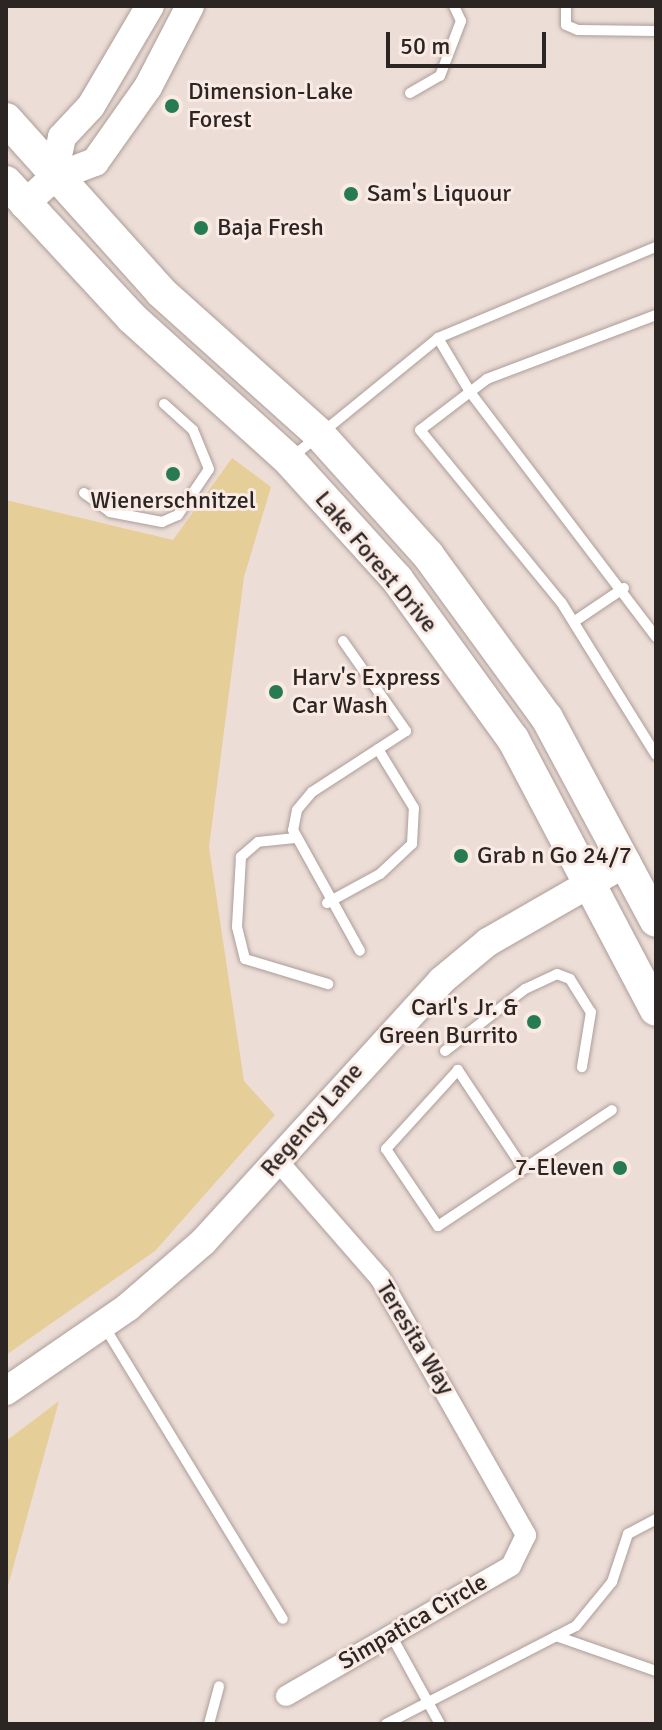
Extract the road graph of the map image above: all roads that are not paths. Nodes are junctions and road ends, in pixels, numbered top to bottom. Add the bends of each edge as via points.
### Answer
1 (150, 6) edge
2 (190, 6) edge
3 (454, 6) edge
4 (566, 6) edge
5 (656, 31) edge
6 (410, 93) dead end
7 (6, 119) edge
8 (53, 178) junction
9 (15, 193) edge
10 (656, 247) edge
11 (656, 315) edge
12 (438, 338) junction
13 (470, 392) junction
14 (164, 404) dead end
15 (319, 434) junction
16 (289, 460) junction
17 (84, 493) dead end
18 (624, 588) junction
19 (575, 621) junction
20 (656, 637) edge
21 (343, 641) dead end
22 (378, 749) junction
23 (656, 755) edge
24 (295, 838) junction
25 (627, 862) junction
26 (592, 880) junction
27 (327, 903) junction
28 (656, 921) edge
29 (360, 951) dead end
30 (328, 984) dead end
31 (656, 1010) edge
32 (445, 1051) dead end
33 (582, 1067) dead end
34 (612, 1110) dead end
35 (277, 1160) junction
36 (523, 1168) junction
37 (103, 1325) junction
38 (6, 1391) edge
39 (656, 1519) edge
40 (526, 1535) joint
41 (283, 1619) dead end
42 (390, 1633) junction
43 (556, 1636) junction
44 (656, 1671) edge
45 (219, 1686) dead end
46 (286, 1696) dead end
47 (428, 1700) junction
48 (209, 1724) edge
49 (386, 1724) edge
50 (440, 1724) edge

1 - 8 street via 91,106 62,137
2 - 8 street via 121,130 95,162
3 - 6 lane via 461,21 440,76
4 - 5 lane via 566,25 578,30
7 - 8 main road, Lake Forest Drive
8 - 9 street
8 - 15 main road, Lake Forest Drive via 161,292
9 - 16 main road, Lake Forest Drive via 132,318
10 - 12 lane
11 - 13 lane
12 - 13 lane
12 - 15 lane
13 - 18 lane
13 - 19 lane via 420,430
14 - 17 lane via 193,430 209,469 178,515 162,522 110,512
15 - 16 lane
15 - 25 main road, Lake Forest Drive via 428,555 506,658
16 - 26 main road, Lake Forest Drive via 397,579 474,682
18 - 19 lane
18 - 20 lane
19 - 23 lane
21 - 22 lane via 406,731
22 - 24 lane via 303,801
22 - 27 lane via 414,808 412,844 380,874
24 - 27 lane
24 - 30 lane via 258,842 241,857 237,927 245,959
25 - 26 street, Regency Lane
25 - 28 main road, Lake Forest Drive
26 - 31 main road, Lake Forest Drive
26 - 35 street, Regency Lane via 488,942 441,981
27 - 29 lane
32 - 33 lane via 525,989 557,974 570,979 591,1012
34 - 36 lane
35 - 37 street, Regency Lane via 203,1242
35 - 40 street, Teresita Way via 380,1278
36 - 36 lane via 438,1226 386,1149 458,1070
37 - 38 street, Regency Lane
37 - 41 lane
39 - 43 lane via 628,1534 604,1595
40 - 42 street, Simpatica Circle via 511,1566
42 - 46 street, Simpatica Circle
42 - 47 lane
43 - 44 lane
43 - 47 lane
45 - 48 lane
47 - 49 lane
47 - 50 lane

